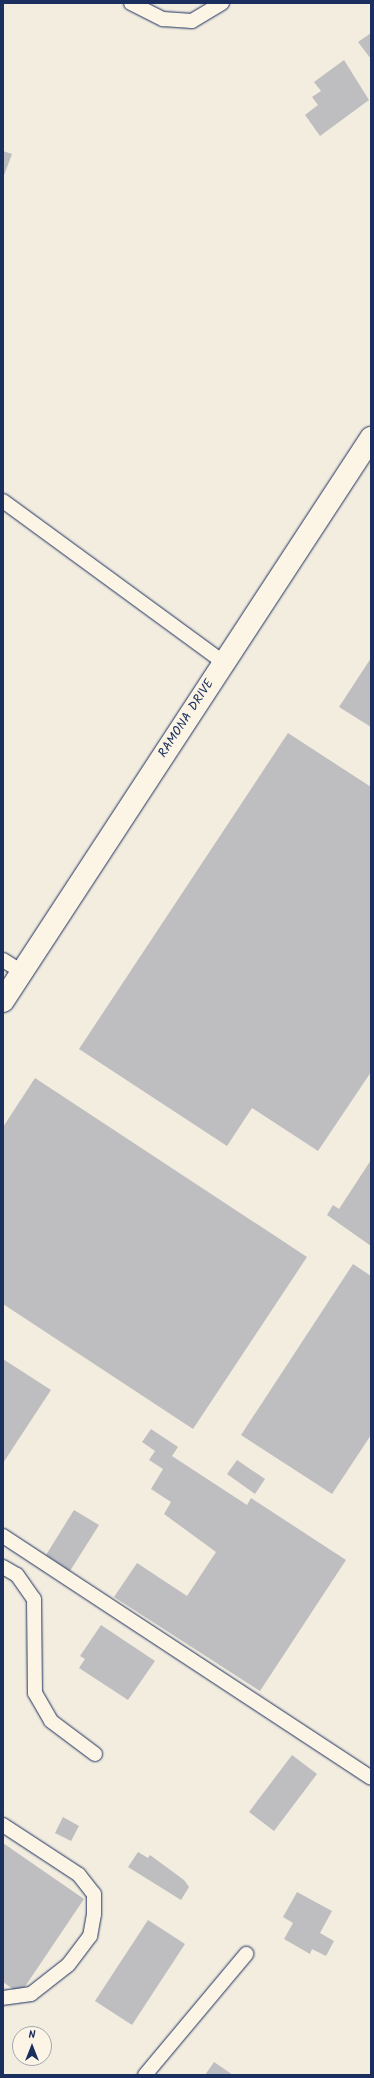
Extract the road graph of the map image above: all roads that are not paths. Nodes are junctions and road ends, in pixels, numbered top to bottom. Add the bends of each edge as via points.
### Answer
1 (131, 3) edge
2 (222, 3) edge
3 (371, 438) edge
4 (3, 501) edge
5 (224, 663) junction
6 (3, 960) edge
7 (22, 972) junction
8 (3, 1001) edge
9 (3, 1536) edge
10 (3, 1567) edge
11 (95, 1754) dead end
12 (371, 1778) edge
13 (3, 1825) edge
14 (246, 1954) dead end
15 (3, 1998) edge
16 (145, 2075) edge

1 - 2 lane via 163,19 192,21
3 - 5 street, RAMONA DRIVE
4 - 5 lane
5 - 7 street, RAMONA DRIVE
6 - 7 lane
7 - 8 street, RAMONA DRIVE
9 - 12 lane
10 - 11 lane via 17,1575 34,1599 34,1693 51,1721
13 - 15 lane via 79,1875 94,1894 90,1936 68,1965 31,1994
14 - 16 lane

